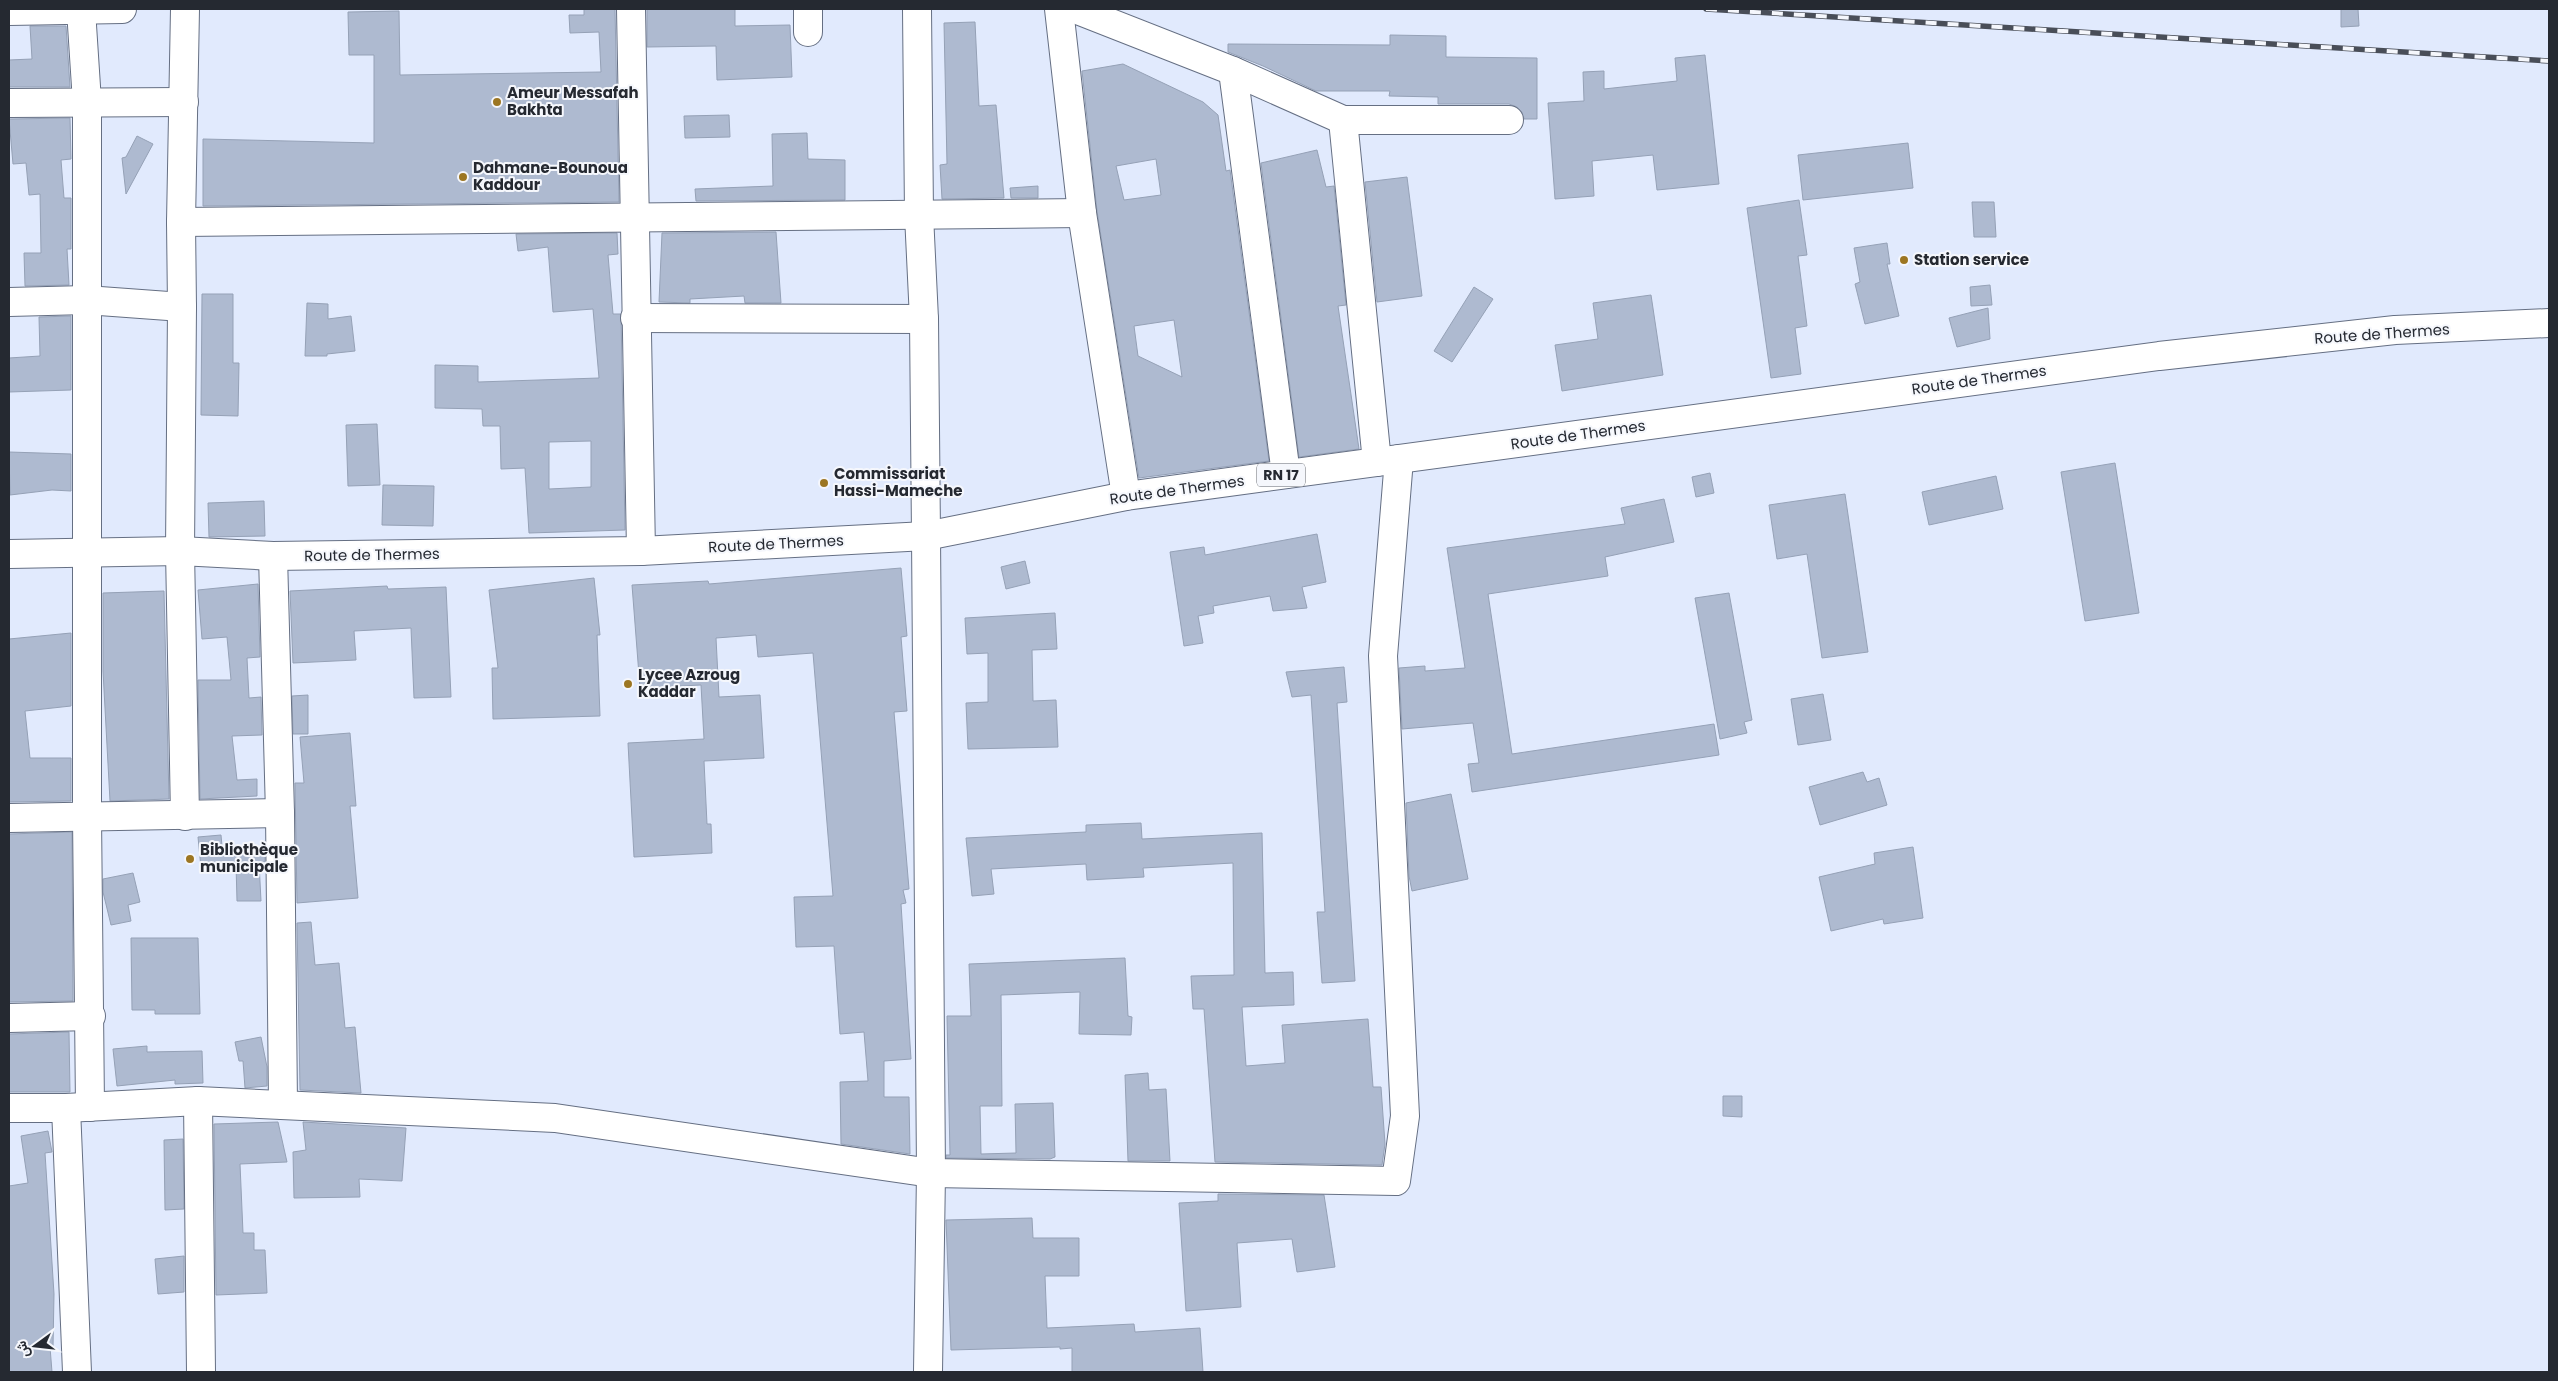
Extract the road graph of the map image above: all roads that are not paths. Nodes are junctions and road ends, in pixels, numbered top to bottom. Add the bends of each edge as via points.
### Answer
1 (122, 9) edge
2 (185, 9) edge
3 (631, 9) edge
4 (917, 9) edge
5 (1059, 9) edge
6 (1075, 9) edge
7 (81, 10) junction
8 (9, 11) edge
9 (1233, 71) junction
10 (87, 102) junction
11 (184, 102) junction
12 (9, 103) edge
13 (1343, 120) junction
14 (1509, 120) dead end
15 (1082, 213) junction
16 (919, 215) junction
17 (634, 217) junction
18 (181, 222) junction
19 (86, 300) junction
20 (9, 302) edge
21 (182, 307) junction
22 (635, 318) junction
23 (924, 319) junction
24 (2549, 323) edge
25 (1388, 460) junction
26 (1286, 474) junction
27 (1126, 496) junction
28 (926, 536) junction
29 (180, 551) junction
30 (641, 551) junction
31 (88, 553) junction
32 (9, 554) edge
33 (273, 556) junction
34 (280, 813) junction
35 (87, 816) junction
36 (185, 816) junction
37 (9, 818) edge
38 (91, 1016) junction
39 (9, 1018) edge
40 (198, 1101) junction
41 (283, 1105) junction
42 (78, 1107) junction
43 (9, 1108) edge
44 (931, 1173) junction
45 (76, 1372) edge
46 (201, 1372) edge
47 (928, 1372) edge

1 - 7 street
2 - 11 street
3 - 17 street
4 - 16 street
5 - 15 street
6 - 9 street
7 - 8 street
7 - 10 street
9 - 13 street
9 - 26 street
10 - 11 street
10 - 12 street
10 - 19 street
11 - 18 street
13 - 14 street
13 - 25 street
15 - 16 street
15 - 27 street
16 - 17 street
16 - 23 street
17 - 18 street
17 - 22 street
18 - 21 street
19 - 20 street
19 - 21 street
19 - 31 street
21 - 29 street
22 - 23 street
22 - 30 street
23 - 28 street
24 - 25 street, Route de Thermes / RN 17 via 2395,330 2159,356
25 - 26 street, Route de Thermes / RN 17
25 - 44 street via 1383,656 1405,1116 1396,1181
26 - 27 street, Route de Thermes / RN 17
27 - 28 street, Route de Thermes / RN 17
28 - 30 street, Route de Thermes / RN 17
28 - 44 street
29 - 31 street, Route de Thermes / RN 17
29 - 33 street, Route de Thermes / RN 17
29 - 36 street
30 - 33 street, Route de Thermes / RN 17
31 - 32 street, Route de Thermes / RN 17
31 - 35 street
33 - 34 street
34 - 36 street
34 - 41 street
35 - 36 street
35 - 37 street
35 - 38 street
38 - 39 street
38 - 42 street
40 - 41 street
40 - 42 street
40 - 46 street
41 - 44 street via 555,1118
42 - 43 street
42 - 45 street
44 - 47 street

